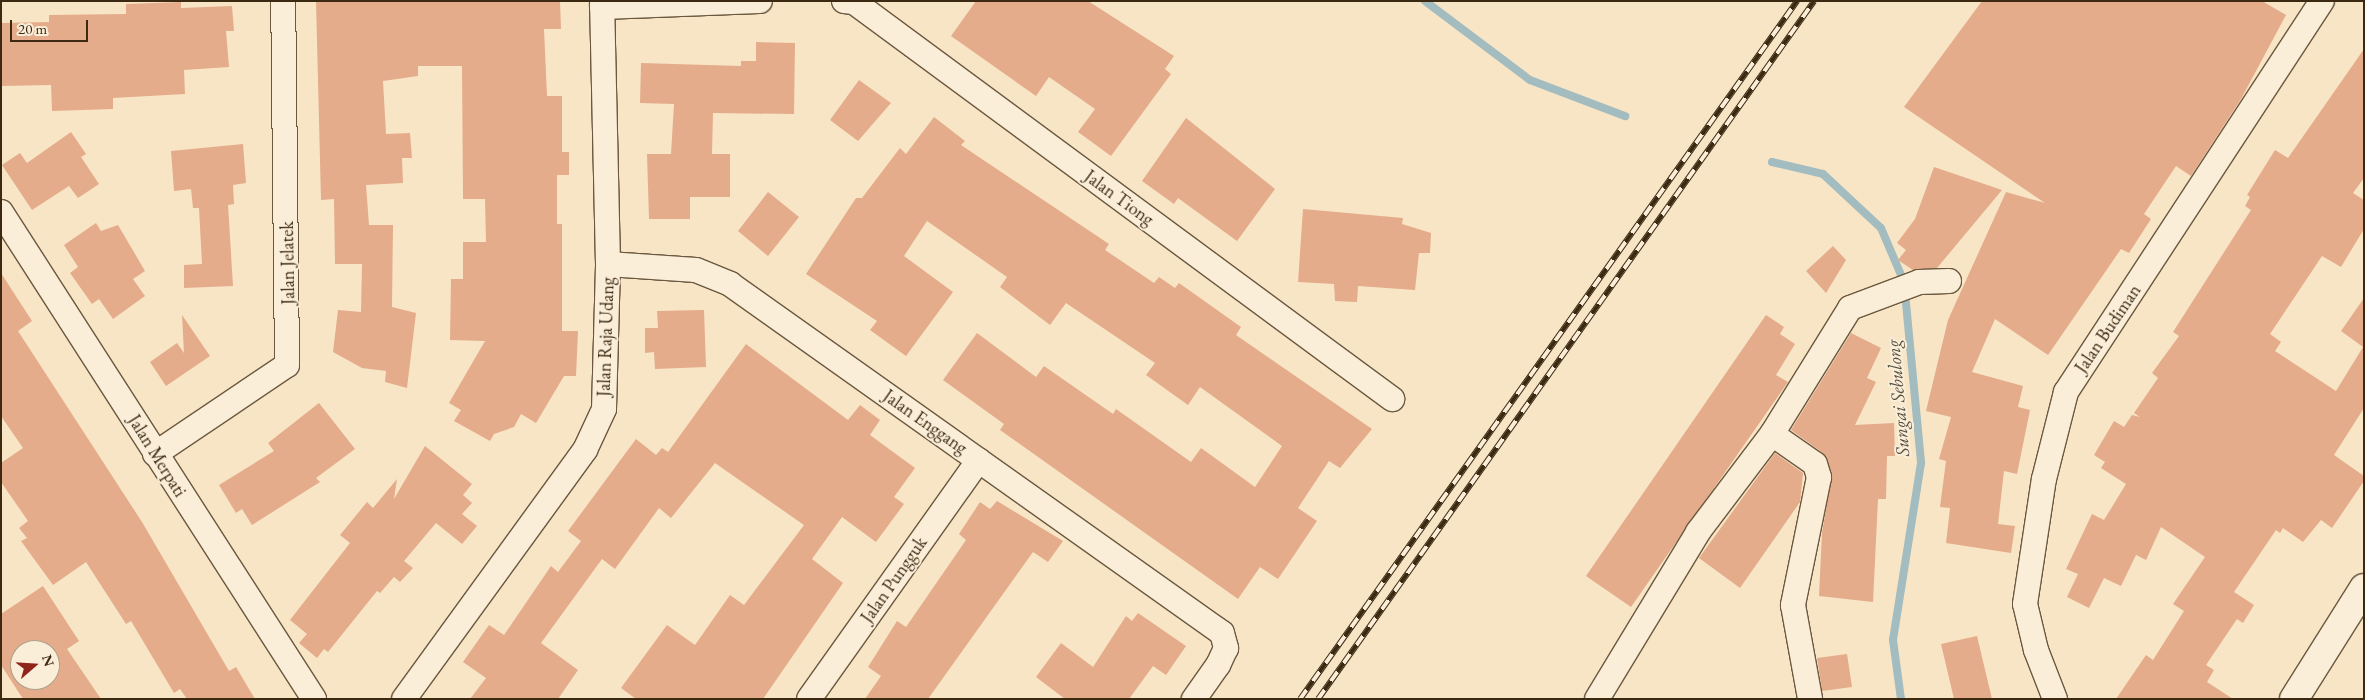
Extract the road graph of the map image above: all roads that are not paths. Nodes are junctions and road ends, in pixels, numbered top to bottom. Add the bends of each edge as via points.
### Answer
1 (283, 1) edge
2 (760, 1) edge
3 (844, 1) edge
4 (2322, 1) edge
5 (602, 4) edge
6 (1, 212) edge
7 (608, 264) junction
8 (1950, 281) dead end
9 (1392, 399) dead end
10 (1772, 434) junction
11 (155, 454) junction
12 (979, 460) junction
13 (2364, 588) edge
14 (314, 699) edge
15 (404, 699) edge
16 (809, 699) edge
17 (1194, 699) edge
18 (1597, 699) edge
19 (1810, 699) edge
20 (2055, 699) edge
21 (2294, 699) edge

1 - 11 street, Jalan Jelatek via 287,365
2 - 5 street
3 - 9 street, Jalan Tiong via 854,2
4 - 20 street, Jalan Budiman via 2066,392 2044,479 2025,604 2036,650
5 - 7 street, Jalan Raja Udang
6 - 11 street, Jalan Merpati
7 - 12 street, Jalan Enggang via 696,270 730,284
7 - 15 street, Jalan Raja Udang via 604,409 585,450
8 - 10 street via 1911,285 1850,308
10 - 18 street via 1698,532
10 - 19 street via 1818,470 1794,605
11 - 14 street, Jalan Merpati
12 - 16 street, Jalan Pungguk
12 - 17 street, Jalan Enggang via 1222,633 1222,657
13 - 21 street

